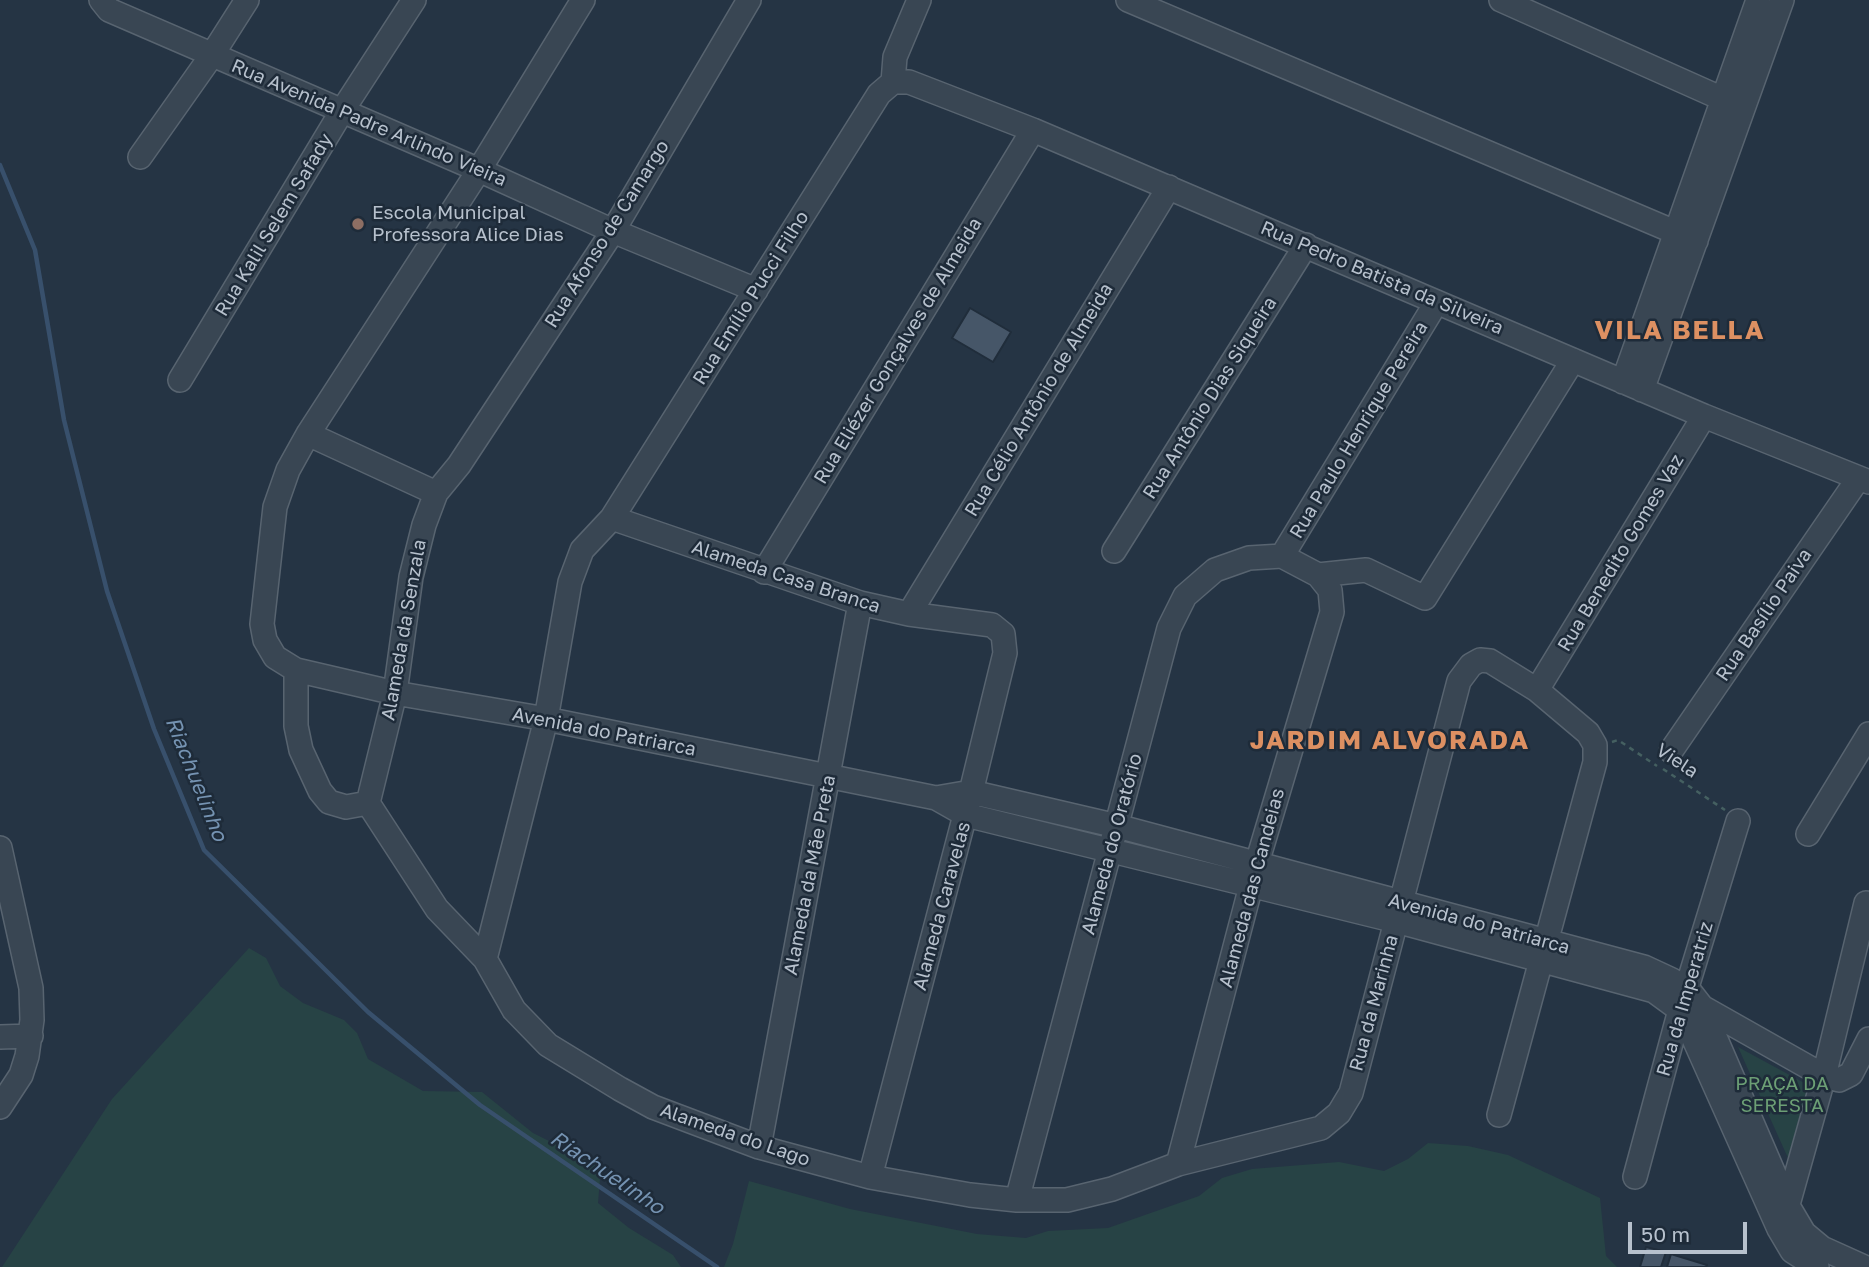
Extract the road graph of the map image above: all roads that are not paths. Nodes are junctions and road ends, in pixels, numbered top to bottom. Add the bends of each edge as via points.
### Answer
1 (101, 0) edge
2 (247, 0) edge
3 (414, 0) edge
4 (583, 0) edge
5 (749, 0) edge
6 (919, 0) edge
7 (1128, 0) edge
8 (1501, 0) edge
9 (1758, 0) edge
10 (1782, 0) edge
11 (212, 55) junction
12 (893, 82) junction
13 (1733, 104) junction
14 (342, 111) junction
15 (1033, 130) junction
16 (141, 157) dead end
17 (479, 170) junction
18 (1169, 187) junction
19 (613, 231) junction
20 (1686, 236) junction
21 (1306, 245) junction
22 (756, 290) junction
23 (1436, 303) junction
24 (1573, 360) junction
25 (180, 380) dead end
26 (1632, 386) junction
27 (1704, 416) junction
28 (308, 434) junction
29 (459, 465) joint
30 (1863, 480) edge
31 (436, 493) junction
32 (612, 518) junction
33 (1114, 551) dead end
34 (1282, 556) junction
35 (764, 572) junction
36 (1318, 575) junction
37 (860, 603) junction
38 (909, 614) junction
39 (1003, 634) joint
40 (296, 670) junction
41 (1537, 690) junction
42 (394, 693) junction
43 (546, 719) junction
44 (1869, 733) edge
45 (1671, 751) dead end
46 (829, 776) junction
47 (971, 793) junction
48 (936, 798) junction
49 (368, 803) junction
50 (966, 815) junction
51 (1738, 821) road end
52 (1117, 826) junction
53 (1808, 834) dead end
54 (0, 848) edge
55 (1111, 849) junction
56 (1257, 863) junction
57 (1252, 886) junction
58 (1866, 903) dead end
59 (1399, 912) junction
60 (1545, 951) junction
61 (485, 959) junction
62 (1689, 1006) junction
63 (31, 1036) junction
64 (0, 1037) edge
65 (1869, 1040) edge
66 (1824, 1076) junction
67 (1351, 1093) joint
68 (0, 1107) edge
69 (1499, 1115) dead end
70 (759, 1147) junction
71 (1178, 1164) junction
72 (870, 1177) junction
73 (1635, 1177) dead end
74 (1017, 1200) junction
75 (1788, 1206) junction
76 (1779, 1229) junction
77 (1816, 1267) edge
78 (1864, 1267) edge

1 - 11 street, Rua Avenida Padre Arlindo Vieira via 109,10
2 - 11 street
3 - 14 street, Rua Kalil Selem Safady
4 - 17 street
5 - 19 street, Rua Afonso de Camargo
6 - 12 street via 895,57
7 - 20 street
8 - 13 street
9 - 13 street
10 - 13 street
11 - 14 street, Rua Avenida Padre Arlindo Vieira
11 - 16 street
12 - 15 street, Rua Pedro Batista da Silveira via 909,82
12 - 22 street, Rua Emílio Pucci Filho via 879,94
13 - 20 street
14 - 17 street, Rua Avenida Padre Arlindo Vieira
14 - 25 street, Rua Kalil Selem Safady
15 - 18 street, Rua Pedro Batista da Silveira
15 - 35 street, Rua Eliézer Gonçalves de Almeida
17 - 19 street, Rua Avenida Padre Arlindo Vieira
17 - 28 street
18 - 21 street, Rua Pedro Batista da Silveira
18 - 38 street, Rua Célio Antônio de Almeida
19 - 22 street, Rua Avenida Padre Arlindo Vieira
19 - 29 street, Rua Afonso de Camargo
20 - 26 street
21 - 23 street, Rua Pedro Batista da Silveira
21 - 33 street, Rua Antônio Dias Siqueira
22 - 32 street, Rua Emílio Pucci Filho
23 - 24 street, Rua Pedro Batista da Silveira
23 - 34 street, Rua Paulo Henrique Pereira
24 - 26 street, Rua Pedro Batista da Silveira
24 - 36 street via 1425,598 1366,570
26 - 27 street, Rua Pedro Batista da Silveira
27 - 30 street, Rua Pedro Batista da Silveira
27 - 41 street, Rua Benedito Gomes Vaz
28 - 31 street
28 - 40 street, Avenida do Patriarca via 275,507 262,624 275,657
29 - 31 street, Alameda da Senzala
30 - 45 street, Rua Basílio Paiva
31 - 42 street, Alameda da Senzala via 411,577
32 - 35 street, Alameda Casa Branca
32 - 43 street, Rua Emílio Pucci Filho via 582,550 570,582
34 - 36 street
34 - 52 street, Alameda do Oratório via 1249,558 1215,570 1185,596 1169,628
35 - 37 street, Alameda Casa Branca
36 - 56 street, Alameda das Candeias via 1330,590 1332,612
37 - 38 street, Alameda Casa Branca
37 - 46 street, Alameda da Mãe Preta
38 - 39 street, Alameda Casa Branca via 992,625
39 - 47 street, Alameda Caravelas via 1006,653
40 - 42 street, Avenida do Patriarca
40 - 49 street via 296,726 301,750 320,791 329,802 346,807
41 - 59 street, Rua da Marinha via 1490,661 1471,665 1459,681
41 - 60 street, Rua da Marinha via 1595,744 1595,762
42 - 43 street, Avenida do Patriarca
42 - 49 street, Alameda da Senzala
43 - 46 street, Avenida do Patriarca
43 - 61 street, Rua Emílio Pucci Filho
44 - 53 street
46 - 48 street, Avenida do Patriarca
46 - 70 street, Alameda da Mãe Preta
47 - 48 street, Avenida do Patriarca
47 - 50 street, Alameda Caravelas
47 - 52 street, Avenida do Patriarca
48 - 50 street, Avenida do Patriarca
49 - 61 street, Alameda do Lago via 438,909
50 - 55 street, Avenida do Patriarca
50 - 72 street, Alameda Caravelas
51 - 62 street, Rua da Imperatriz
52 - 55 street, Alameda do Oratório
52 - 56 street, Avenida do Patriarca
54 - 63 street via 31,988
55 - 57 street, Avenida do Patriarca
55 - 74 street, Alameda do Oratório
56 - 57 street, Alameda das Candeias
56 - 59 street, Avenida do Patriarca
57 - 59 street, Avenida do Patriarca
57 - 71 street, Alameda das Candeias
58 - 66 street
59 - 60 street, Avenida do Patriarca
59 - 67 street, Rua da Marinha
60 - 62 street, Avenida do Patriarca
60 - 69 street
61 - 70 street, Alameda do Lago via 514,1010 548,1045 653,1107
62 - 66 street
62 - 73 street, Rua da Imperatriz
62 - 75 street
62 - 76 street, Avenida do Patriarca
63 - 64 street
63 - 68 street via 21,1075
65 - 66 street via 1851,1074 1839,1080
66 - 75 street
67 - 71 street, Alameda do Lago via 1339,1113 1321,1128
70 - 72 street, Alameda do Lago
71 - 74 street, Alameda do Lago via 1067,1200
72 - 74 street, Alameda do Lago
75 - 76 street
75 - 78 street via 1804,1233 1822,1248
76 - 77 street, Avenida do Patriarca via 1792,1251

